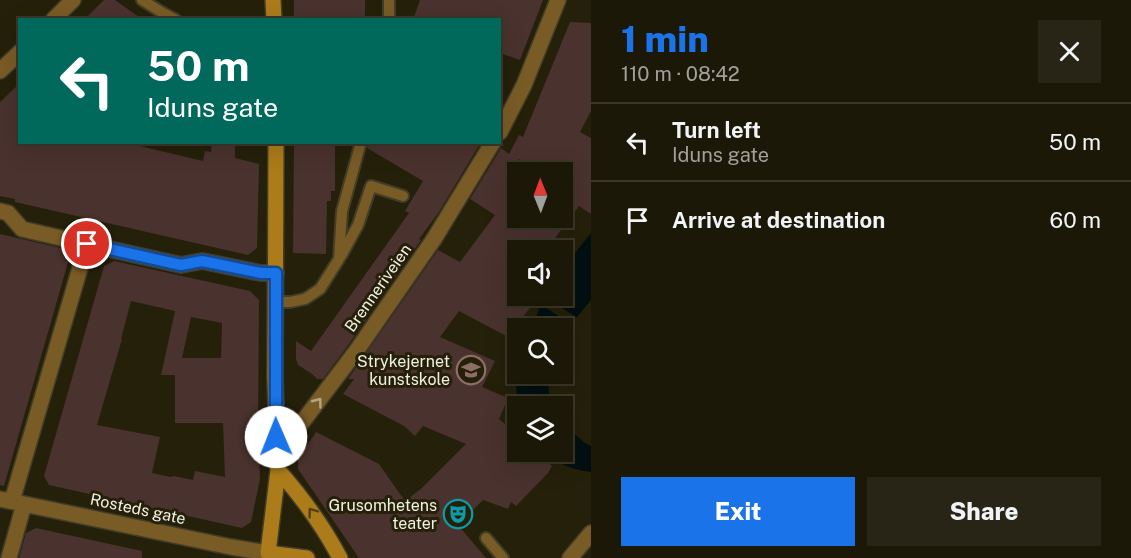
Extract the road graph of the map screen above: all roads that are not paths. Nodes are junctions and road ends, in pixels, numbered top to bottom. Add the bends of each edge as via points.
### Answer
1 (73, 0) edge
2 (142, 0) edge
3 (273, 0) edge
4 (389, 0) edge
5 (558, 0) edge
6 (55, 18) edge
7 (172, 18) edge
8 (274, 18) edge
9 (389, 18) edge
10 (18, 54) edge
11 (0, 71) edge
12 (501, 130) edge
13 (276, 144) edge
14 (360, 144) edge
15 (492, 144) edge
16 (403, 196) dead end
17 (0, 211) edge
18 (87, 244) junction
19 (339, 259) junction
20 (276, 273) junction
21 (276, 302) junction
22 (276, 437) junction
23 (278, 470) junction
24 (12, 501) edge
25 (591, 533) edge
26 (486, 538) dead end
27 (268, 556) edge
28 (9, 558) edge
29 (307, 558) edge
30 (340, 558) edge
31 (503, 558) edge
32 (570, 558) edge

1 - 6 street
2 - 7 lane
3 - 8 main road
4 - 9 lane
5 - 12 street
10 - 11 street
13 - 20 main road
14 - 19 lane via 342,211
22 -> 15 street, Brenneriveien via 294,433 357,350 434,238
16 - 19 lane via 371,186 358,225
17 - 18 street via 8,213 22,229
18 - 20 street via 181,265 202,261
18 - 24 street
19 - 21 lane via 320,289 305,299
20 - 21 main road
21 - 22 main road
22 - 23 main road
23 - 27 main road
30 -> 23 main road via 315,517
24 - 27 street, Rosteds gate
24 - 28 street
25 - 32 street
26 - 31 lane
27 - 29 main road

